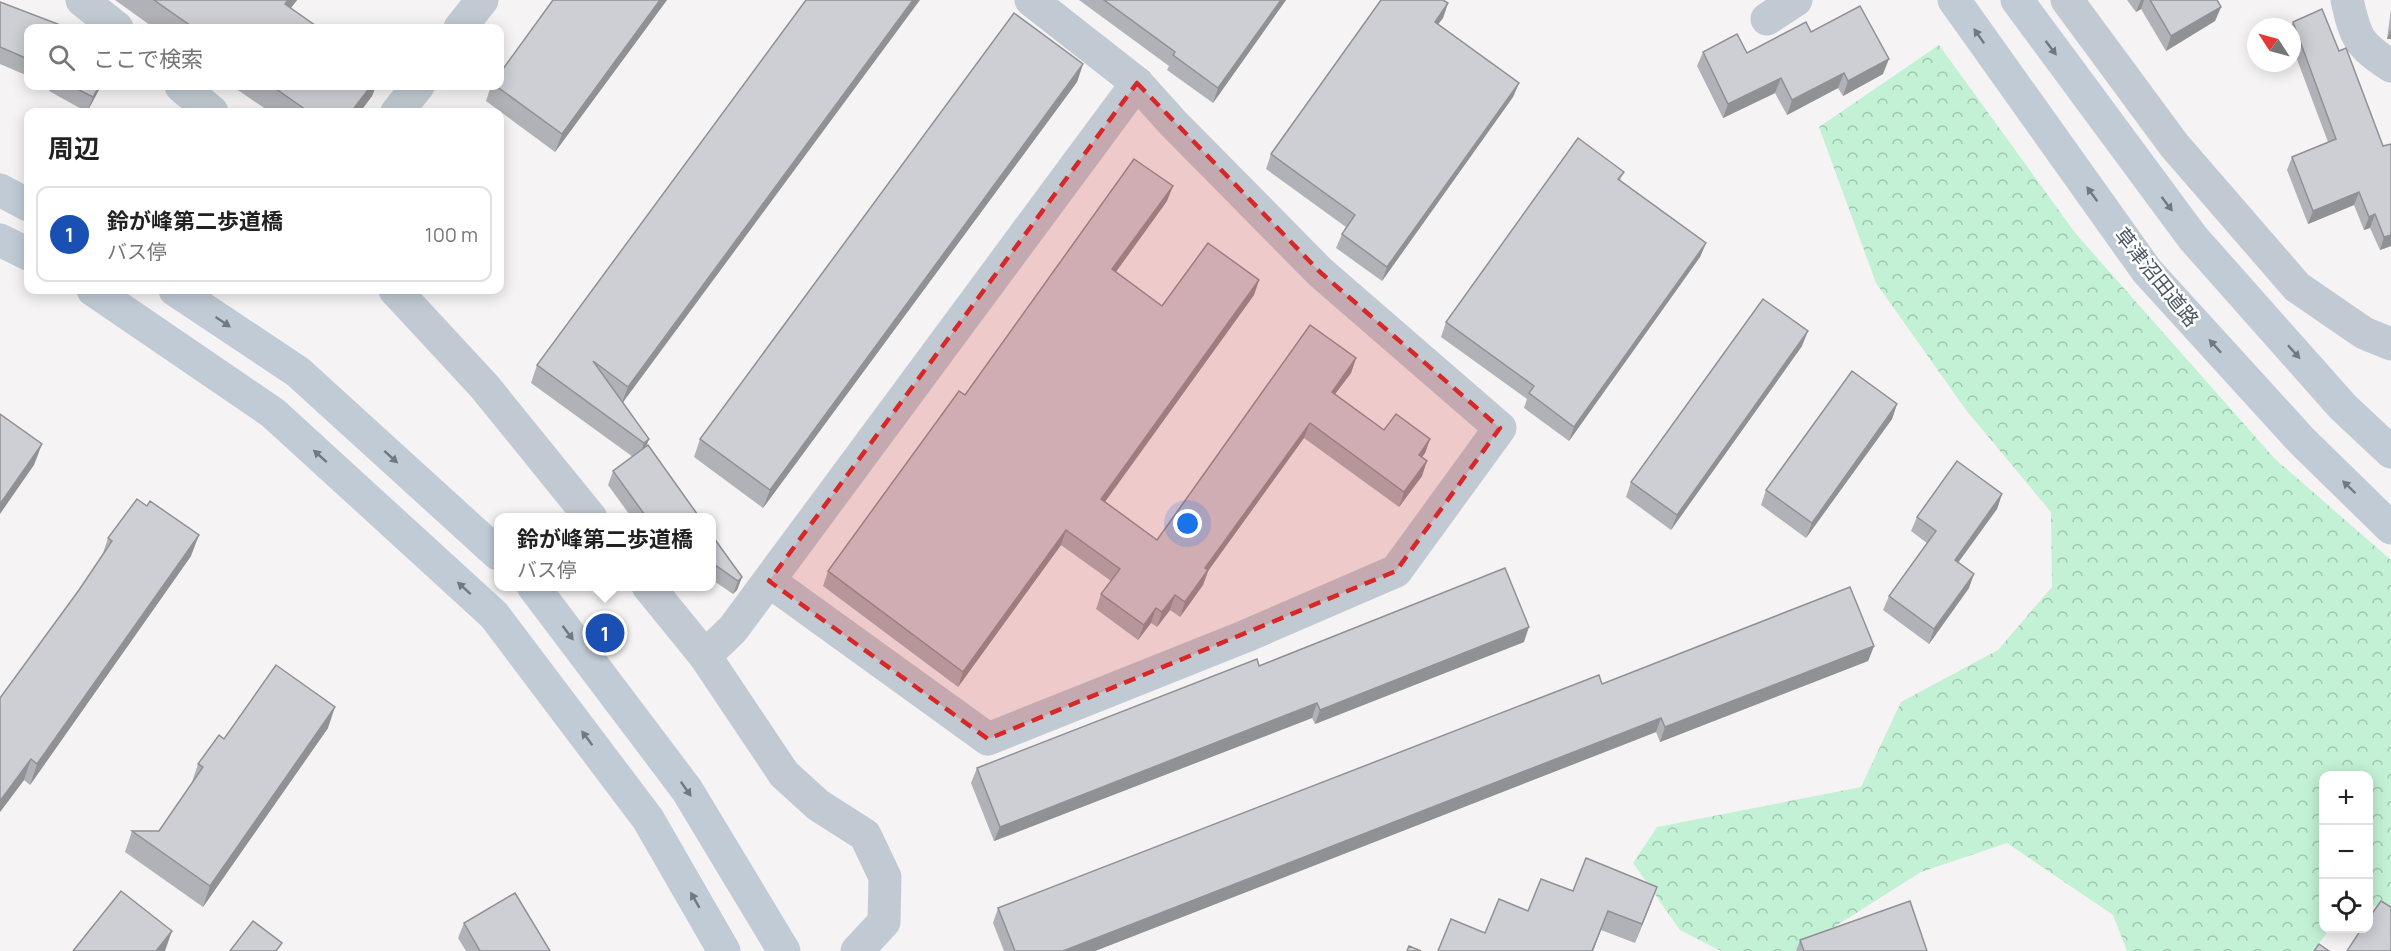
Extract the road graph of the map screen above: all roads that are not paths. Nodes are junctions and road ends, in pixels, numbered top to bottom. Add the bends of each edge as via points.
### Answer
1 (82, 0) edge
2 (482, 0) edge
3 (1031, 0) edge
4 (1796, 0) edge
5 (1954, 0) edge
6 (2017, 0) edge
7 (2067, 0) edge
8 (2347, 0) edge
9 (1767, 19) dead end
10 (112, 24) edge
11 (463, 24) edge
12 (2391, 66) edge
13 (1137, 83) junction
14 (186, 90) edge
15 (415, 90) edge
16 (207, 108) edge
17 (400, 108) edge
18 (0, 190) edge
19 (24, 203) edge
20 (0, 240) edge
21 (24, 253) edge
22 (99, 294) edge
23 (181, 294) edge
24 (399, 294) edge
25 (2391, 344) edge
26 (2391, 452) edge
27 (587, 513) edge
28 (2391, 528) edge
29 (494, 550) edge
30 (769, 581) junction
31 (537, 591) edge
32 (652, 591) edge
33 (705, 656) junction
34 (724, 951) edge
35 (784, 951) edge
36 (858, 951) edge

1 - 10 street
2 - 11 street
3 - 13 street
4 - 9 street
28 -> 5 street, 草津沼田道路 via 2302,441 2147,270
6 -> 26 street via 2193,238 2343,407
7 - 25 street via 2174,145 2297,287 2364,333
8 - 12 street via 2364,47
13 - 30 street
13 - 30 street via 1320,272 1500,428 1396,571 988,739
14 - 16 street
15 - 17 street
18 - 19 street
20 - 21 street
34 -> 22 street via 648,819 494,615 273,413
23 -> 29 street via 298,372
24 - 27 street via 484,386
30 - 33 street via 733,629
31 -> 35 street via 687,790
32 - 33 street
33 - 36 street via 784,774 818,805 865,835 885,877 884,922

